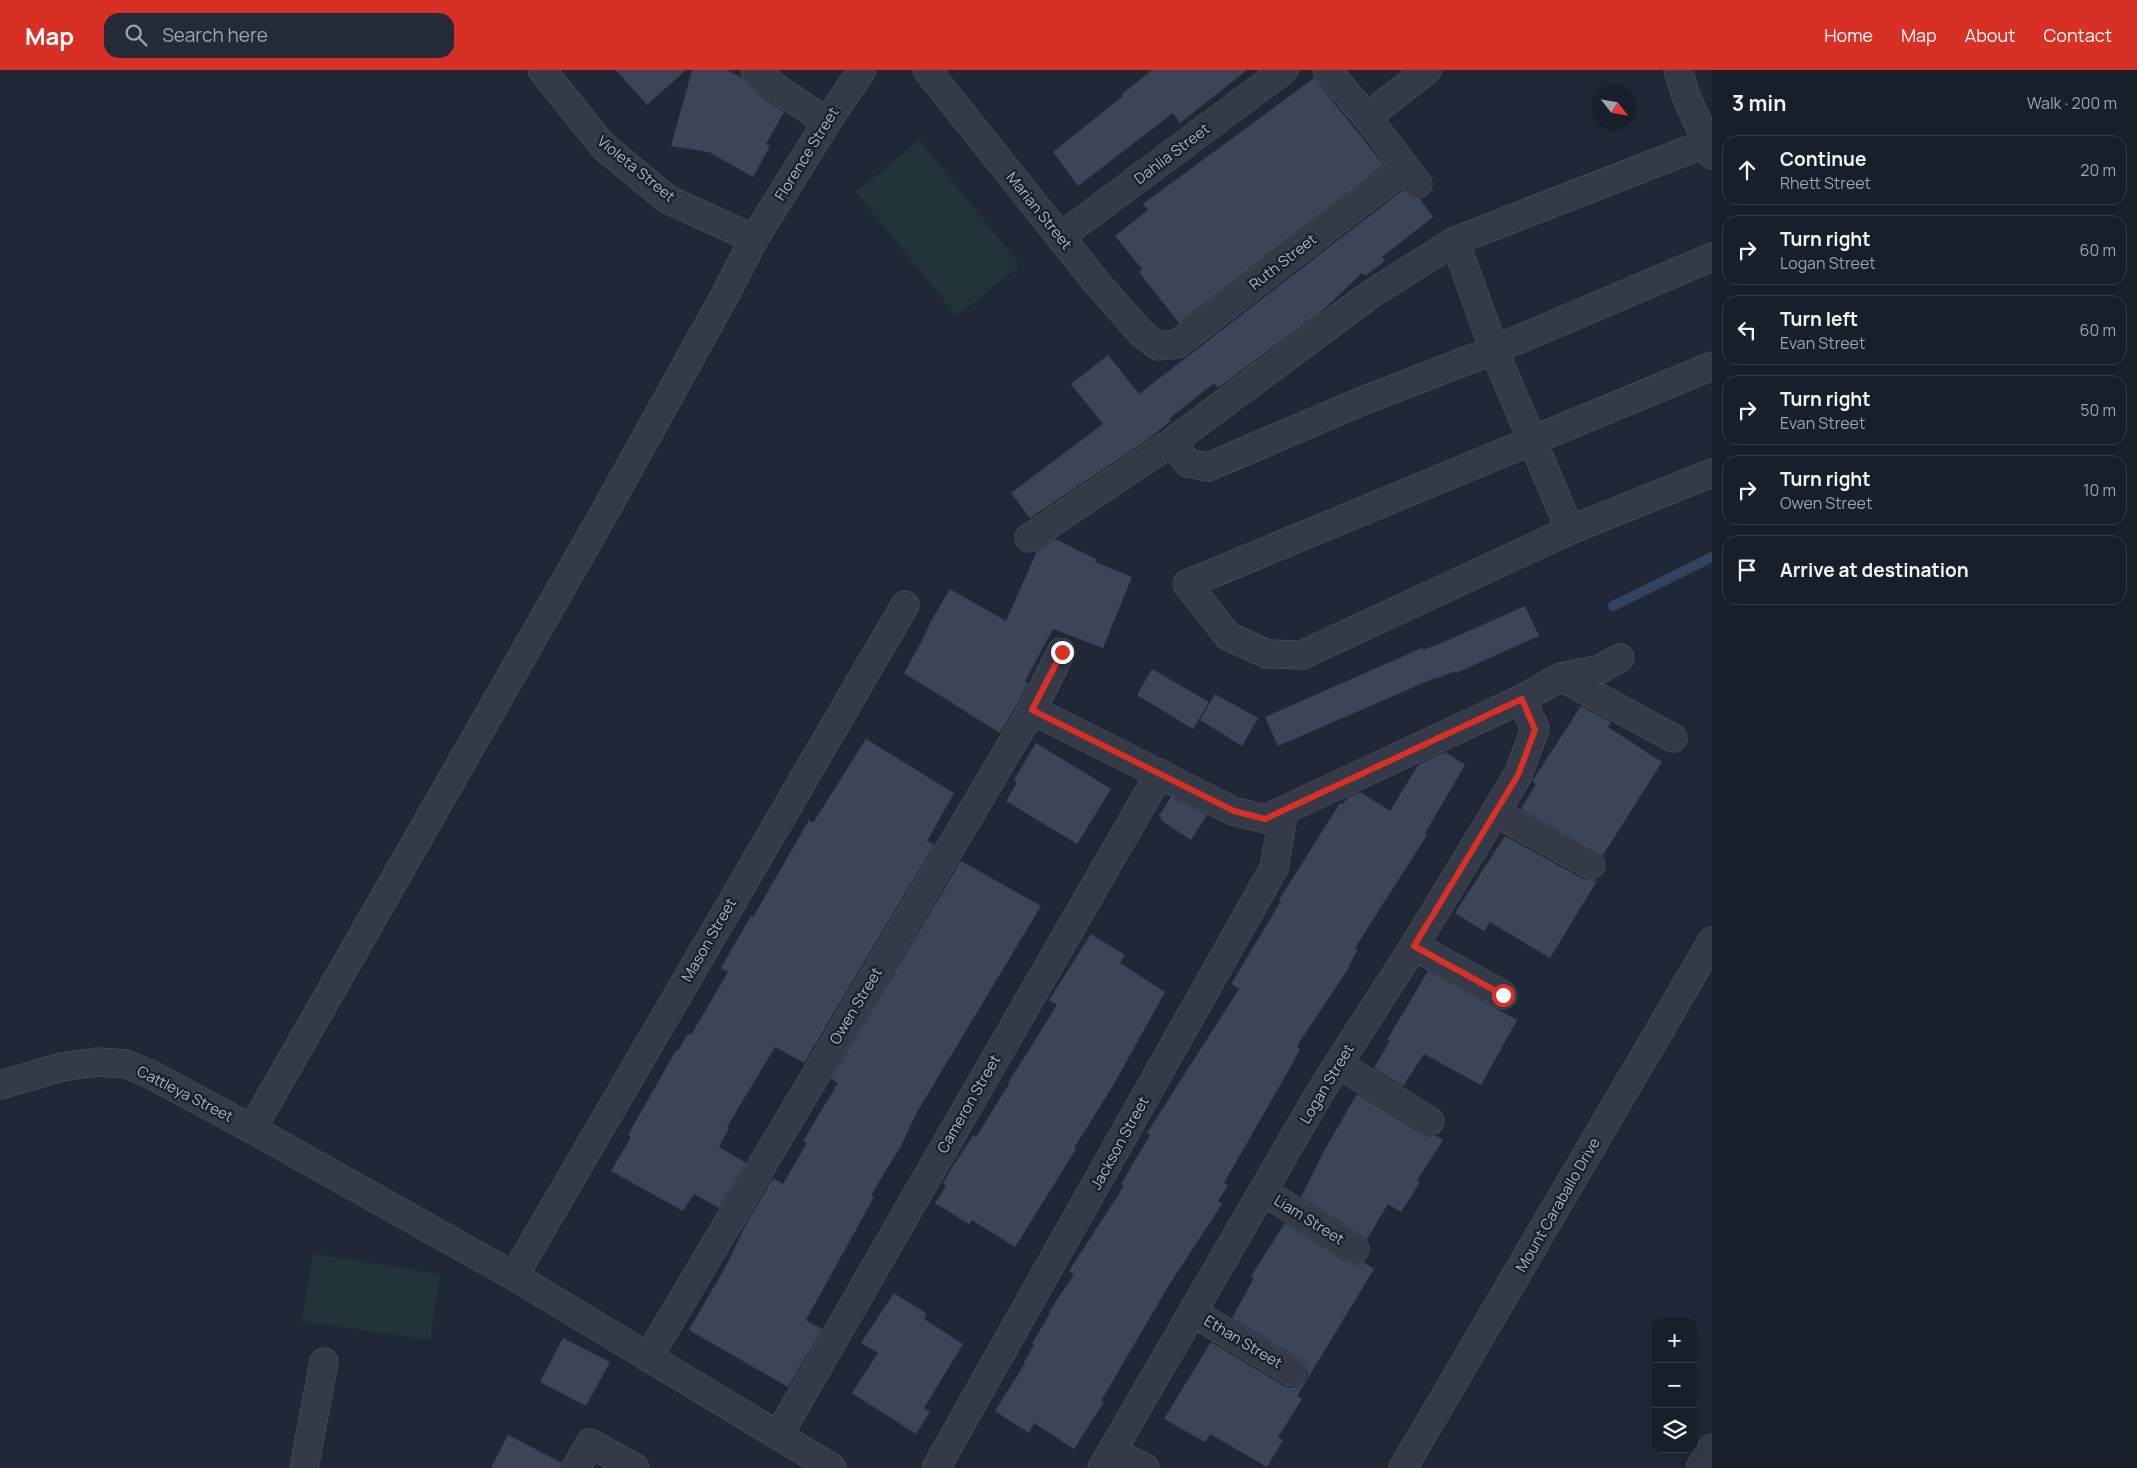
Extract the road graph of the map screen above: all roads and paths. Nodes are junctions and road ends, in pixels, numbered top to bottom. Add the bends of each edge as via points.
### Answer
1 (542, 70) edge
2 (756, 70) edge
3 (862, 70) edge
4 (927, 70) edge
5 (1284, 70) edge
6 (1327, 70) edge
7 (1427, 70) edge
8 (1678, 70) edge
9 (1367, 116) junction
10 (827, 122) junction
11 (1710, 146) edge
12 (1060, 237) junction
13 (754, 239) junction
14 (1455, 241) junction
15 (1712, 257) edge
16 (1158, 346) joint
17 (1494, 350) junction
18 (1712, 366) edge
19 (1172, 442) junction
20 (1531, 443) junction
21 (1712, 473) edge
22 (1570, 530) junction
23 (1029, 538) dead end
24 (905, 605) dead end
25 (1062, 652) dead end
26 (1620, 658) dead end
27 (1561, 677) junction
28 (1522, 699) junction
29 (1032, 710) junction
30 (1673, 738) dead end
31 (1160, 773) junction
32 (1284, 811) junction
33 (1495, 812) junction
34 (1591, 865) dead end
35 (1712, 941) edge
36 (1414, 946) junction
37 (1503, 995) dead end
38 (1338, 1064) junction
39 (0, 1086) edge
40 (1430, 1121) dead end
41 (252, 1129) junction
42 (1264, 1192) junction
43 (1355, 1248) dead end
44 (514, 1276) junction
45 (1194, 1313) junction
46 (648, 1358) junction
47 (324, 1362) dead end
48 (1292, 1372) dead end
49 (778, 1436) junction
50 (1712, 1448) edge
51 (1107, 1459) edge
52 (304, 1468) edge
53 (576, 1468) edge
54 (635, 1468) edge
55 (832, 1468) edge
56 (936, 1468) edge
57 (1145, 1468) edge
58 (1402, 1468) edge
59 (1700, 1468) edge

1 - 13 street, Violeta Street via 603,146 667,199
2 - 10 street
3 - 10 street, Florence Street
4 - 12 street, Marian Street
5 - 12 street, Dahlia Street
6 - 9 street
7 - 9 street
8 - 11 street via 1686,96
9 - 16 street, Ruth Street via 1411,176 1177,344
10 - 13 street, Florence Street
11 - 14 street
12 - 16 street, Marian Street via 1141,334
13 - 41 street, Florence Street via 607,508
14 - 17 street
14 - 19 street via 1371,294
15 - 17 street
17 - 19 street via 1360,402 1208,468 1188,463
17 - 20 street
18 - 20 street
19 - 23 street
20 - 22 street
20 - 22 street via 1187,584 1228,636 1267,654 1302,655
21 - 22 street
24 - 44 street, Mason Street
25 - 29 street, Owen Street
26 - 27 street via 1600,669
27 - 28 street
27 - 30 street
28 - 32 street
28 - 33 street, Logan Street via 1535,730 1518,775
29 - 31 street
29 - 46 street, Owen Street
31 - 32 street via 1234,811 1265,819
31 - 49 street, Cameron Street
32 - 56 street, Jackson Street via 1274,868
33 - 34 street
33 - 36 street, Logan Street
35 - 58 street, Mount Caraballo Drive
36 - 37 street
36 - 38 street, Logan Street
38 - 40 street
38 - 42 street, Logan Street
39 - 41 street, Cattleya Street via 62,1067 97,1062 126,1064
41 - 44 street, Cattleya Street
42 - 43 street, Liam Street
42 - 45 street, Logan Street
44 - 46 street, Cattleya Street
45 - 48 street, Ethan Street
45 - 51 street, Logan Street
46 - 49 street, Cattleya Street
47 - 52 street
49 - 55 street, Cattleya Street
50 - 59 street
51 - 57 street
53 - 54 street via 590,1443

